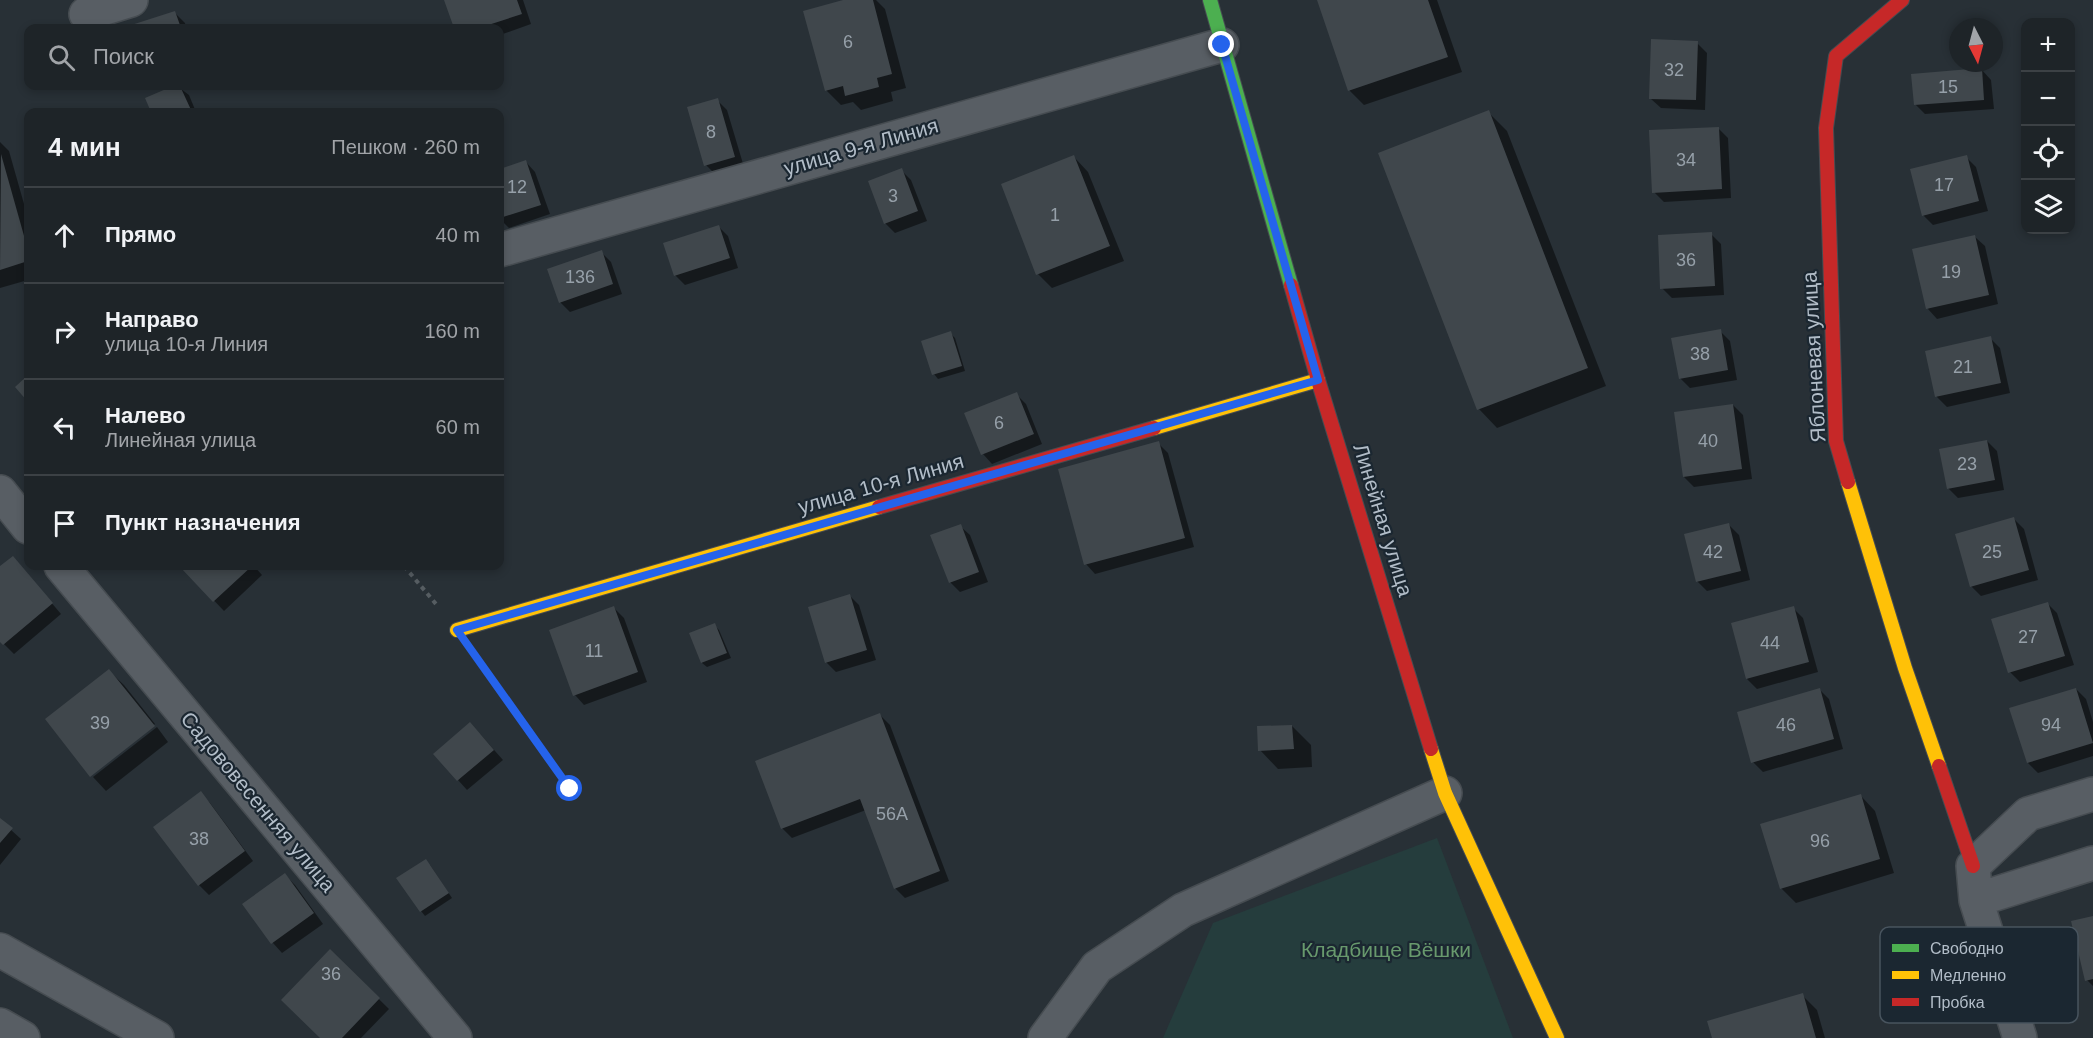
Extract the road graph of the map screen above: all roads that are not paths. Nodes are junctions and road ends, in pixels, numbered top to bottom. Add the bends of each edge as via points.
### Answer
1 (131, 0) edge
2 (1210, 0) edge
3 (1902, 0) edge
4 (86, 14) dead end
5 (1222, 45) junction
6 (504, 249) edge
7 (1318, 380) junction
8 (0, 492) edge
9 (24, 521) edge
10 (64, 570) edge
11 (457, 630) road end
12 (1445, 793) junction
13 (2093, 794) edge
14 (2093, 863) edge
15 (1973, 866) junction
16 (1977, 900) junction
17 (1985, 927) edge
18 (0, 950) edge
19 (2015, 1023) edge
20 (0, 1025) edge
21 (23, 1038) edge
22 (157, 1038) edge
23 (455, 1038) edge
24 (1045, 1038) edge
25 (1557, 1038) edge
26 (2020, 1038) edge

1 - 4 street
2 - 5 street, Линейная улица
3 - 15 street, Яблоневая улица via 1836,56 1826,128 1836,441 1905,668
5 - 6 street, улица 9-я Линия
5 - 7 street, Линейная улица
7 - 11 street, улица 10-я Линия
7 - 12 street, Линейная улица
8 - 9 street
10 - 23 street, Садововесенняя улица
12 - 24 street via 1183,910 1097,967
12 - 25 street, Линейная улица
13 - 15 street via 2028,814
14 - 16 street
15 - 16 street
16 - 17 street
18 - 22 street
19 - 26 street
20 - 21 street

